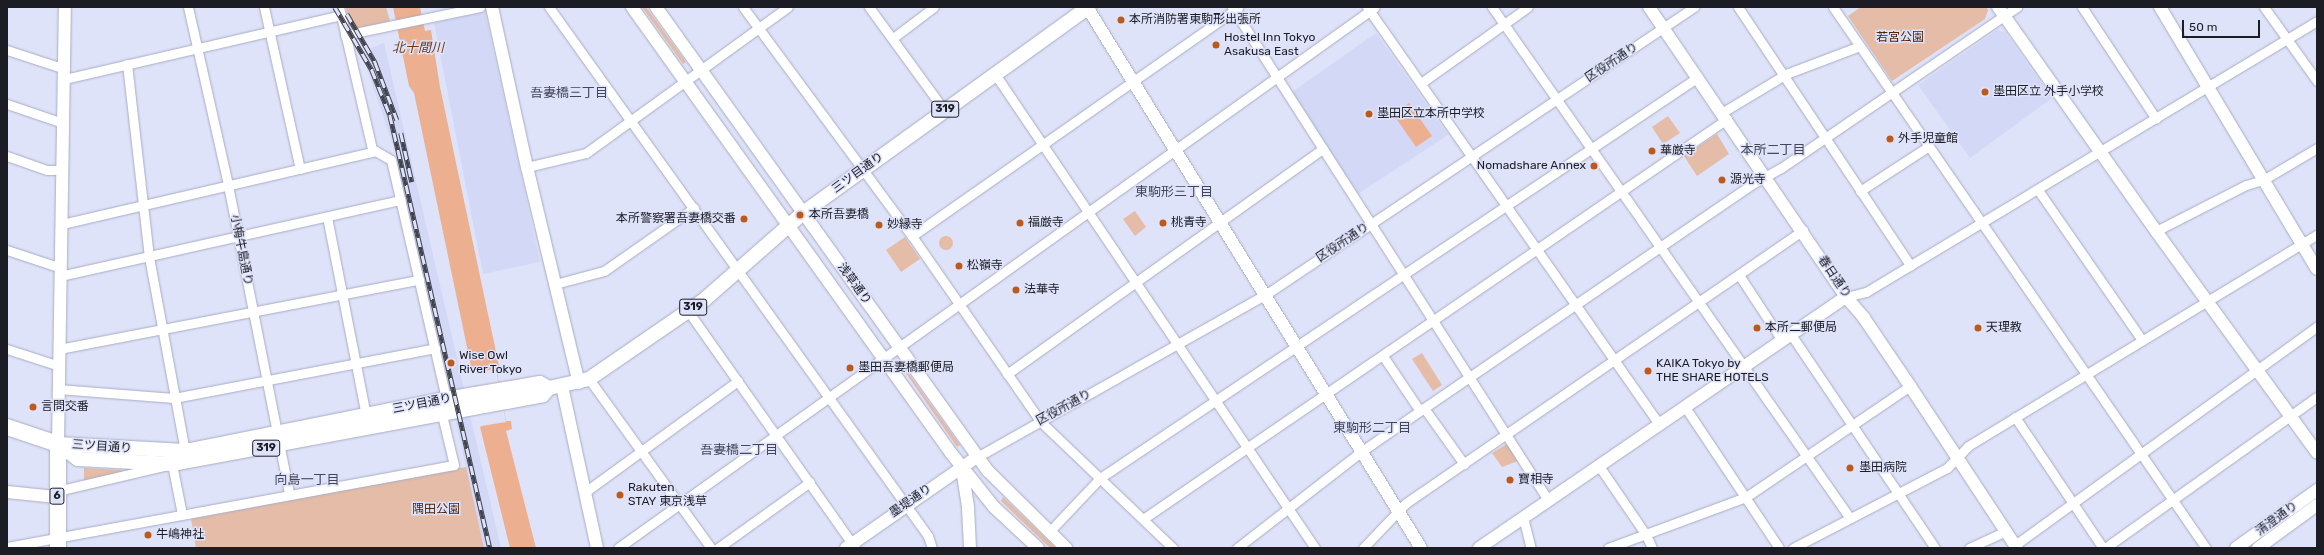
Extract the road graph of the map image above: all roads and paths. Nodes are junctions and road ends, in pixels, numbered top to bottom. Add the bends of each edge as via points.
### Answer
1 (64, 7) edge
2 (188, 7) edge
3 (264, 7) edge
4 (480, 7) edge
5 (492, 7) edge
6 (549, 7) edge
7 (632, 7) edge
8 (656, 7) edge
9 (743, 7) edge
10 (788, 7) edge
11 (869, 7) edge
12 (934, 7) edge
13 (1088, 7) edge
14 (1492, 7) edge
15 (1528, 7) edge
16 (1649, 7) edge
17 (1694, 7) edge
18 (1738, 7) edge
19 (1833, 7) edge
20 (2017, 7) edge
21 (2082, 7) edge
22 (2160, 7) edge
23 (2264, 7) edge
24 (1235, 8) edge
25 (1370, 8) edge
26 (340, 11) edge
27 (2001, 11) edge
28 (2317, 21) edge
29 (1504, 24) junction
30 (1664, 28) junction
31 (759, 29) junction
32 (269, 32) junction
33 (345, 35) junction
34 (893, 38) junction
35 (2287, 39) junction
36 (1860, 46) junction
37 (197, 48) junction
38 (7, 50) edge
39 (128, 64) junction
40 (701, 70) junction
41 (64, 74) junction
42 (995, 74) junction
43 (1784, 76) junction
44 (1698, 77) junction
45 (1277, 79) junction
46 (686, 81) junction
47 (2317, 81) edge
48 (1132, 82) junction
49 (1421, 83) junction
50 (2208, 87) junction
51 (1891, 92) junction
52 (1557, 100) junction
53 (7, 104) edge
54 (944, 110) junction
55 (1725, 116) junction
56 (2156, 119) junction
57 (631, 121) junction
58 (63, 123) junction
59 (1824, 137) junction
60 (1043, 146) junction
61 (1929, 146) junction
62 (1591, 148) junction
63 (2317, 148) edge
64 (1323, 149) junction
65 (1175, 150) junction
66 (376, 152) junction
67 (2101, 152) junction
68 (7, 156) edge
69 (1472, 156) junction
70 (527, 166) junction
71 (300, 169) junction
72 (863, 169) junction
73 (63, 170) junction
74 (1765, 175) junction
75 (2263, 180) junction
76 (228, 185) junction
77 (1860, 190) junction
78 (2038, 190) junction
79 (1621, 191) junction
80 (401, 200) junction
81 (143, 204) junction
82 (1506, 205) junction
83 (694, 208) junction
84 (1087, 212) junction
85 (803, 213) junction
86 (327, 217) junction
87 (1220, 222) junction
88 (1982, 223) junction
89 (62, 224) junction
90 (788, 224) junction
91 (1371, 224) junction
92 (1803, 230) junction
93 (2156, 231) junction
94 (2317, 235) edge
95 (239, 236) junction
96 (912, 236) junction
97 (2302, 244) junction
98 (1660, 247) junction
99 (1536, 249) junction
100 (7, 250) edge
101 (149, 257) junction
102 (1911, 266) junction
103 (2317, 269) edge
104 (736, 270) junction
105 (60, 272) junction
106 (1404, 274) junction
107 (1739, 275) junction
108 (419, 280) junction
109 (1135, 283) junction
110 (555, 284) junction
111 (1265, 295) junction
112 (343, 296) junction
113 (1846, 297) junction
114 (2206, 300) junction
115 (1698, 302) junction
116 (960, 304) junction
117 (1576, 304) junction
118 (688, 311) junction
119 (253, 312) junction
120 (1434, 320) junction
121 (2317, 326) edge
122 (162, 330) junction
123 (1786, 336) junction
124 (2142, 340) junction
125 (1177, 345) junction
126 (899, 346) junction
127 (1297, 346) junction
128 (435, 348) junction
129 (7, 349) edge
130 (59, 349) junction
131 (1382, 356) junction
132 (884, 357) junction
133 (1615, 361) junction
134 (356, 363) junction
135 (59, 366) junction
136 (1744, 366) junction
137 (2257, 370) junction
138 (1007, 374) junction
139 (2086, 374) junction
140 (1470, 376) junction
141 (266, 380) junction
142 (584, 381) junction
143 (738, 381) junction
144 (1910, 386) junction
145 (555, 387) junction
146 (58, 389) junction
147 (1327, 394) junction
148 (2317, 397) edge
149 (174, 398) junction
150 (828, 398) junction
151 (446, 399) junction
152 (1215, 400) junction
153 (476, 401) junction
154 (1685, 407) junction
155 (1422, 409) junction
156 (366, 415) junction
157 (442, 415) junction
158 (2290, 416) junction
159 (2015, 417) junction
160 (1040, 421) junction
161 (1660, 424) junction
162 (1852, 425) junction
163 (7, 427) edge
164 (776, 435) junction
165 (1506, 435) junction
166 (277, 439) junction
167 (58, 444) junction
168 (1247, 448) junction
169 (641, 450) junction
170 (185, 451) junction
171 (1362, 451) junction
172 (2317, 452) edge
173 (2141, 454) junction
174 (1806, 456) junction
175 (1958, 456) junction
176 (977, 457) junction
177 (172, 464) junction
178 (1464, 464) junction
179 (961, 466) junction
180 (1599, 466) junction
181 (1100, 478) junction
182 (810, 482) junction
183 (2317, 490) edge
184 (7, 492) edge
185 (585, 492) junction
186 (57, 494) junction
187 (288, 494) junction
188 (1898, 494) junction
189 (1746, 497) junction
190 (1548, 500) junction
191 (2172, 500) junction
192 (680, 504) junction
193 (2074, 504) junction
194 (906, 505) junction
195 (2317, 505) edge
196 (1288, 508) junction
197 (1398, 511) junction
198 (182, 514) junction
199 (1524, 517) junction
200 (1850, 518) junction
201 (1143, 519) junction
202 (2006, 531) junction
203 (1048, 532) junction
204 (1646, 535) junction
205 (58, 543) edge
206 (851, 546) edge
207 (7, 547) edge
208 (2016, 547) edge
209 (597, 548) edge
210 (618, 548) edge
211 (711, 548) edge
212 (718, 548) edge
213 (932, 548) edge
214 (970, 548) edge
215 (1038, 548) edge
216 (1066, 548) edge
217 (1173, 548) edge
218 (1237, 548) edge
219 (1315, 548) edge
220 (1363, 548) edge
221 (1421, 548) edge
222 (1479, 548) edge
223 (1531, 548) edge
224 (1608, 548) edge
225 (1652, 548) edge
226 (1779, 548) edge
227 (1793, 548) edge
228 (1934, 548) edge
229 (1969, 548) edge
230 (2104, 548) edge
231 (2206, 548) edge
232 (2236, 548) edge
233 (2258, 548) edge

1 - 41 street
2 - 37 street, 小梅牛島通り
3 - 32 street
4 - 33 street
5 - 70 street
6 - 57 street
7 - 46 street, 浅草通り
8 - 40 street, 浅草通り
9 - 31 street
10 - 31 street
11 - 34 street
12 - 34 street
13 - 42 main road, 三ツ目通り / 319
13 - 48 street
14 - 29 street
15 - 29 street
16 - 30 street, 春日通り
17 - 30 street, 区役所通り
18 - 43 street
19 - 36 street
20 - 27 street
21 - 56 street
22 - 50 street
23 - 35 street
24 - 45 street
24 - 48 street
25 - 45 street
25 - 49 street
26 - 32 street
26 - 33 street
27 - 51 street
27 - 67 street
28 - 35 street
29 - 49 street
29 - 52 street
30 - 44 street, 春日通り
30 - 52 street, 区役所通り
31 - 40 street
31 - 72 street
32 - 37 street
32 - 71 street
33 - 66 street via 372,149
34 - 54 street
35 - 47 street
35 - 50 street
36 - 43 street
36 - 51 street
37 - 39 street
37 - 76 street, 小梅牛島通り
38 - 41 street
39 - 41 street
39 - 81 street
40 - 46 street
40 - 85 street, 浅草通り
41 - 58 street
42 - 54 main road, 三ツ目通り / 319
42 - 60 street
43 - 55 street
43 - 59 street
44 - 55 street, 春日通り
44 - 62 street
45 - 64 street
45 - 65 street
46 - 57 street
46 - 90 street, 浅草通り
48 - 60 street
48 - 65 street
49 - 69 street
50 - 56 street
50 - 75 street
51 - 59 street
51 - 61 street
52 - 62 street
52 - 69 street, 区役所通り
53 - 58 street
54 - 72 main road, 三ツ目通り / 319
55 - 74 street, 春日通り
55 - 79 street
56 - 67 street
57 - 70 street via 586,153
57 - 83 street
58 - 73 street
59 - 74 street via 1781,168
59 - 77 street
60 - 84 street
60 - 96 street
61 - 77 street
61 - 88 street
62 - 79 street
62 - 82 street
63 - 75 street
64 - 87 street
64 - 91 street
65 - 84 street
65 - 87 street
66 - 71 street
66 - 80 street via 391,160
67 - 78 street
67 - 93 street
68 - 73 street via 47,170
69 - 82 street
69 - 91 street, 区役所通り
70 - 110 street
71 - 76 street
72 - 85 main road, 三ツ目通り / 319
72 - 96 street
73 - 89 street
74 - 92 street, 春日通り
74 - 98 street
75 - 93 street via 2246,185
75 - 97 street
76 - 81 street
76 - 95 street, 小梅牛島通り
77 - 102 street
78 - 88 street
78 - 124 street
79 - 98 street
79 - 99 street
80 - 86 street
80 - 108 street
81 - 89 street
81 - 101 street
82 - 99 street
82 - 106 street
83 - 104 street
83 - 110 street via 604,272
84 - 109 street
84 - 116 street
85 - 90 main road, 三ツ目通り / 319
85 - 126 street, 浅草通り
86 - 95 street
86 - 112 street
87 - 109 street
87 - 111 street
88 - 102 street
88 - 139 street
89 - 105 street
90 - 104 main road, 三ツ目通り / 319
90 - 132 street, 浅草通り
91 - 106 street
91 - 111 street, 区役所通り
92 - 107 street
92 - 113 street, 春日通り
93 - 114 street
94 - 97 street
95 - 101 street
95 - 119 street, 小梅牛島通り
96 - 116 street
97 - 103 street
97 - 114 street
98 - 115 street
98 - 117 street
99 - 117 street
99 - 120 street
100 - 105 street
101 - 105 street
101 - 122 street
102 - 113 street via 1863,294
104 - 118 main road, 三ツ目通り / 319
104 - 150 street
105 - 130 street
106 - 120 street
106 - 127 street
107 - 115 street
107 - 123 street
108 - 112 street
108 - 128 street
109 - 125 street
109 - 138 street
110 - 142 street
111 - 125 street, 区役所通り
111 - 127 street
112 - 119 street
112 - 134 street
113 - 123 street
113 - 144 street, 春日通り via 1864,318
114 - 124 street
114 - 137 street
115 - 133 street
115 - 136 street
116 - 126 street
116 - 138 street
117 - 133 street
117 - 140 street
118 - 142 main road, 三ツ目通り / 319
118 - 143 street
119 - 122 street
119 - 141 street, 小梅牛島通り
120 - 131 street
120 - 140 street
121 - 137 street
122 - 130 street
122 - 149 street
123 - 136 street
123 - 162 street
124 - 139 street
125 - 152 street
125 - 160 street, 区役所通り
126 - 132 street
126 - 176 street, 浅草通り
127 - 147 street
127 - 152 street
128 - 134 street
128 - 151 street
129 - 135 street
130 - 135 street
131 - 147 street
131 - 155 street
132 - 150 street
132 - 179 street, 浅草通り
133 - 161 street
133 - 165 street
134 - 141 street
134 - 156 street
135 - 146 street
136 - 154 street
136 - 174 street
137 - 158 street
137 - 173 street
138 - 160 street
139 - 159 street
139 - 173 street
140 - 155 street
140 - 165 street
141 - 149 street
141 - 166 street, 小梅牛島通り
142 - 145 main road, 三ツ目通り / 319
142 - 169 street
143 - 164 street
143 - 169 street
144 - 162 street
144 - 175 street, 春日通り
145 - 153 main road, 三ツ目通り / 319 via 540,383
145 - 185 street
146 - 149 street
146 - 167 street
147 - 168 street
147 - 171 street
148 - 158 street
149 - 170 street
150 - 164 street
150 - 194 street
151 - 153 main road, 三ツ目通り / 319
151 - 156 main road, 三ツ目通り / 319
152 - 168 street
152 - 181 street
153 - 157 main road, 三ツ目通り / 319
154 - 161 street
154 - 189 street
155 - 171 street
155 - 178 street
156 - 166 main road, 三ツ目通り / 319
157 - 166 main road, 三ツ目通り / 319
157 - 187 street via 454,465
158 - 172 street
158 - 191 street
159 - 175 street via 1968,446
159 - 193 street
160 - 176 street, 区役所通り
160 - 181 street
161 - 180 street
162 - 174 street
162 - 188 street
163 - 167 highway
164 - 182 street
164 - 192 street
165 - 178 street
165 - 190 street
166 - 170 main road, 三ツ目通り / 319
166 - 177 main road, 三ツ目通り / 319
166 - 187 street, 小梅牛島通り
167 - 170 main road, 三ツ目通り / 319
167 - 177 main road, 三ツ目通り / 319 via 78,459
167 - 186 highway, 6
168 - 196 street
168 - 201 street
169 - 185 street
169 - 192 street
171 - 196 street
171 - 197 street
173 - 191 street
173 - 193 street
174 - 189 street
174 - 200 street
175 - 188 street via 1947,468
175 - 202 street, 春日通り
176 - 179 street, 墨堤通り
176 - 203 street, 浅草通り via 1004,489
177 - 186 street
177 - 198 street
178 - 197 street
179 - 194 street, 墨堤通り
179 - 214 street, 浅草通り via 968,508
179 - 215 street, 浅草通り via 994,506
180 - 190 street
180 - 204 street
181 - 201 street
181 - 203 street
182 - 206 street
182 - 212 street
183 - 232 street, 清澄通り
184 - 186 street
185 - 209 street
186 - 205 highway, 6
187 - 198 street
188 - 200 street
188 - 228 street
189 - 204 street
189 - 226 street
190 - 199 street
191 - 230 street
191 - 231 street
192 - 210 street
192 - 211 street
193 - 208 street
193 - 230 street
194 - 206 street, 墨堤通り
194 - 213 street via 932,542
195 - 233 street, 清澄通り
196 - 218 street
196 - 219 street
197 - 220 street
197 - 221 street
198 - 205 street
199 - 222 street
199 - 223 street
200 - 227 street
201 - 217 street
202 - 208 street, 春日通り
202 - 229 street
203 - 216 street, 浅草通り
204 - 224 street
204 - 225 street
205 - 207 street

